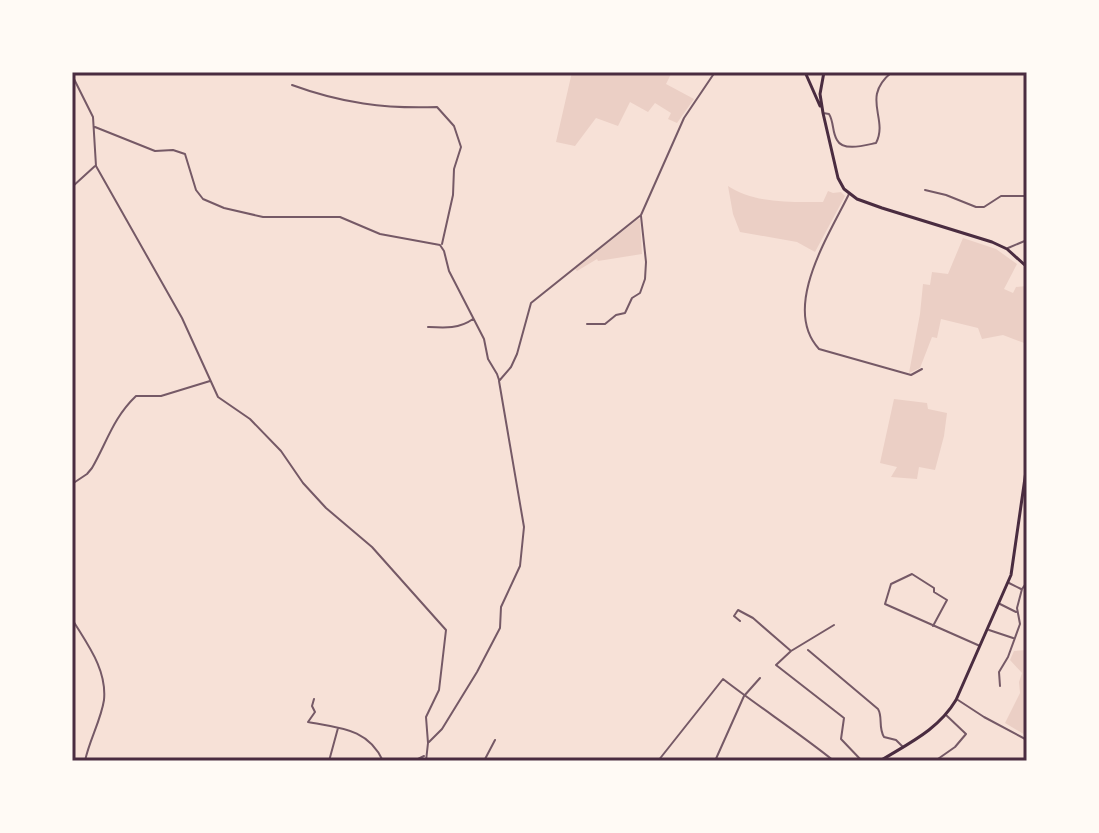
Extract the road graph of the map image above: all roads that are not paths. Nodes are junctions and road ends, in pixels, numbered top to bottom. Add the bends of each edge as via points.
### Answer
1 (715, 72) edge
2 (805, 72) edge
3 (824, 72) edge
4 (892, 72) edge
5 (72, 75) edge
6 (808, 79) junction
7 (822, 80) junction
8 (292, 85) dead end
9 (823, 113) junction
10 (94, 127) junction
11 (96, 166) junction
12 (72, 187) edge
13 (925, 190) dead end
14 (849, 193) junction
15 (1027, 196) edge
16 (641, 215) junction
17 (1027, 240) edge
18 (441, 247) junction
19 (1007, 249) junction
20 (1027, 267) edge
21 (474, 318) junction
22 (587, 324) dead end
23 (428, 327) dead end
24 (922, 369) dead end
25 (211, 381) junction
26 (499, 381) junction
27 (1027, 464) edge
28 (72, 484) edge
29 (1027, 582) edge
30 (1008, 583) junction
31 (1022, 589) junction
32 (999, 603) junction
33 (1018, 612) junction
34 (72, 619) edge
35 (740, 621) dead end
36 (834, 625) dead end
37 (933, 626) junction
38 (988, 629) junction
39 (1014, 638) junction
40 (980, 646) junction
41 (808, 650) dead end
42 (791, 651) junction
43 (760, 678) dead end
44 (1000, 686) dead end
45 (744, 696) junction
46 (314, 699) dead end
47 (956, 700) junction
48 (946, 715) junction
49 (338, 728) junction
50 (495, 740) dead end
51 (1027, 740) edge
52 (428, 743) junction
53 (903, 748) junction
54 (426, 756) junction
55 (85, 761) edge
56 (329, 761) edge
57 (383, 761) edge
58 (414, 761) edge
59 (426, 761) edge
60 (484, 761) edge
61 (658, 761) edge
62 (715, 761) edge
63 (834, 761) edge
64 (862, 761) edge
65 (880, 761) edge
66 (935, 761) edge

1 - 16 street via 684,118
2 - 6 main road
3 - 7 main road
4 - 9 street via 877,91 876,143 842,146 832,118
5 - 10 street
6 - 7 main road
6 - 9 main road
7 - 9 main road
8 - 18 street via 373,106 437,107 454,126 461,147
9 - 14 main road via 838,178
10 - 11 street
10 - 18 street via 155,151 185,154 196,190 224,208 263,217 340,217 380,234
11 - 12 street
11 - 25 street via 182,318
13 - 15 street via 976,207 1001,196
14 - 19 main road
14 - 24 street via 817,257 803,309 812,341 819,349 911,375
16 - 22 street via 643,287 625,313 605,324
16 - 26 street via 531,303 517,354
17 - 19 street
18 - 21 street
19 - 20 main road
21 - 23 street via 460,326
21 - 26 street
25 - 28 street via 161,396 136,396 115,420 92,468
25 - 52 street via 218,397 250,419 326,508 372,547 446,630 439,690 426,717
26 - 52 street via 524,527 520,566 501,607 500,628 442,729
27 - 30 main road
29 - 31 street
30 - 31 street
30 - 32 main road
31 - 33 street
32 - 33 street
32 - 38 main road
33 - 39 street
34 - 55 street via 103,675 104,701
35 - 42 street via 734,616 738,610
36 - 42 street
37 - 37 street via 947,600 912,574 891,584 885,604
37 - 40 street
38 - 39 street
38 - 40 main road
39 - 44 street via 999,672
40 - 47 main road
41 - 53 street via 878,709 880,731
42 - 64 street via 776,665 844,718 841,739
43 - 45 street
45 - 61 street via 723,679
45 - 62 street
45 - 63 street
46 - 49 street via 315,712 308,722
47 - 48 main road
47 - 51 street
48 - 53 main road
48 - 66 street via 966,734
49 - 56 street
49 - 57 street via 354,731
50 - 60 street
52 - 54 street
53 - 65 main road
54 - 58 street
54 - 59 street

